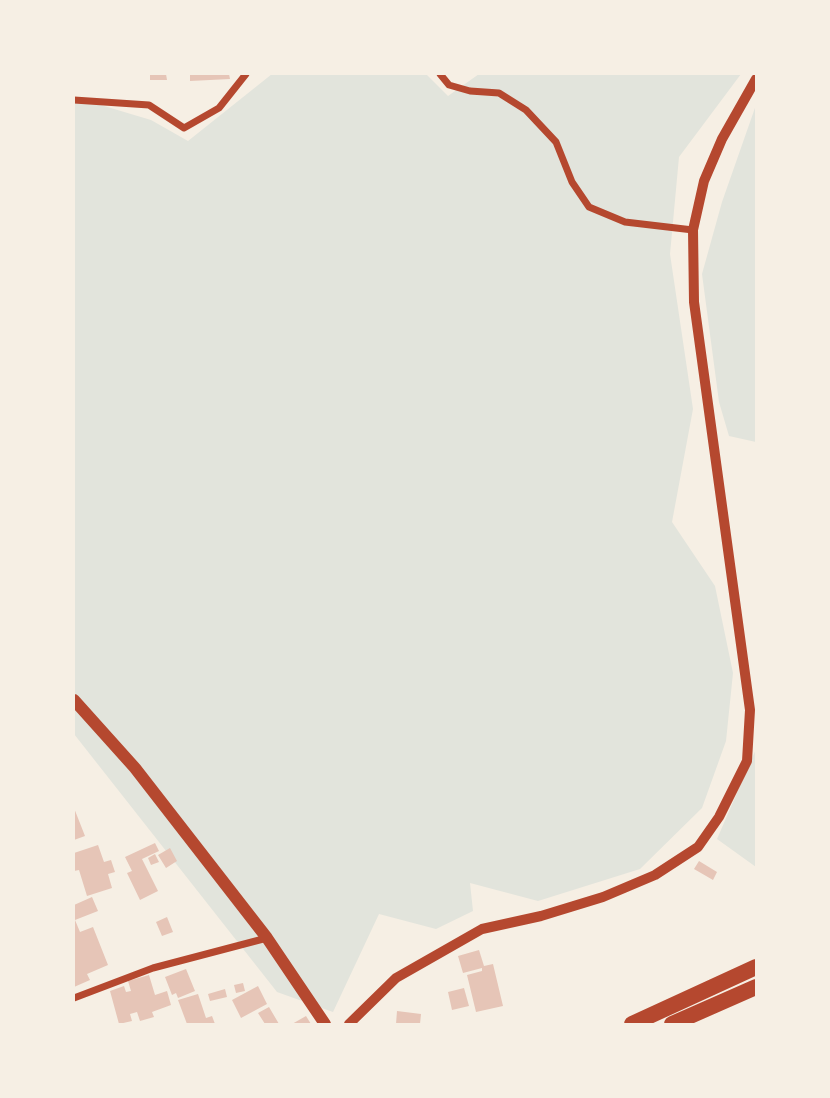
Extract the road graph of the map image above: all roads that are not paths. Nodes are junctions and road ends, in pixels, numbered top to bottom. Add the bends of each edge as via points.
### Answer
1 (246, 74) edge
2 (440, 74) edge
3 (757, 79) edge
4 (74, 100) edge
5 (693, 230) junction
6 (74, 700) edge
7 (267, 938) junction
8 (757, 967) edge
9 (757, 987) edge
10 (74, 998) edge
11 (325, 1024) edge
12 (349, 1024) edge
13 (632, 1024) edge
14 (672, 1024) edge

1 - 4 street via 219,108 184,128 149,105
2 - 5 street via 449,85 499,93 526,110 556,142 572,182 589,207 625,222
3 - 5 street via 704,181
5 - 12 street via 694,302 750,710 747,761 698,847 655,874 603,897 482,929 396,978
6 - 7 main road via 135,768
7 - 10 street via 153,968
7 - 11 main road
8 - 13 highway
9 - 14 highway

